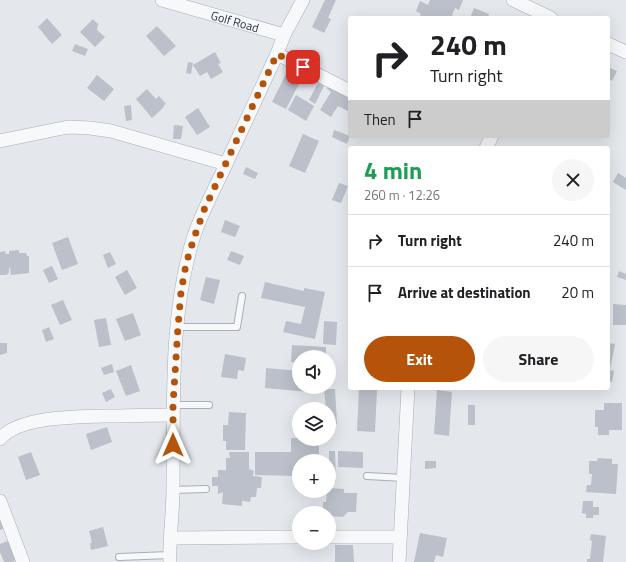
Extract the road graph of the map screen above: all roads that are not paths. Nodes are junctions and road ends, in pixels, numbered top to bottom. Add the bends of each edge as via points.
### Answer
1 (162, 0) edge
2 (303, 0) edge
3 (513, 0) edge
4 (546, 16) edge
5 (284, 35) junction
6 (610, 45) edge
7 (626, 52) edge
8 (277, 54) junction
9 (348, 90) edge
10 (0, 141) edge
11 (226, 164) junction
12 (242, 296) dead end
13 (178, 327) junction
14 (408, 390) edge
15 (209, 405) dead end
16 (173, 410) junction
17 (0, 440) edge
18 (366, 476) dead end
19 (404, 478) junction
20 (206, 489) dead end
21 (173, 490) junction
22 (0, 501) edge
23 (292, 537) edge
24 (336, 537) edge
25 (400, 537) junction
26 (171, 538) junction
27 (119, 557) dead end
28 (170, 558) edge
29 (23, 562) edge
30 (399, 562) edge

1 - 5 street, Golf Road
2 - 5 street
3 - 4 street
5 - 8 street
6 - 7 street
8 - 9 street
8 - 11 street
10 - 11 street via 68,127 90,128 110,131
11 - 13 street via 204,210 186,264
12 - 13 lane via 237,327
13 - 16 street
14 - 19 street
15 - 16 lane
16 - 17 street via 52,418 13,430
16 - 21 street
18 - 19 lane
19 - 25 street
20 - 21 lane
21 - 26 street
22 - 29 street
23 - 26 street
24 - 25 street
25 - 30 street
26 - 28 street
27 - 28 lane

